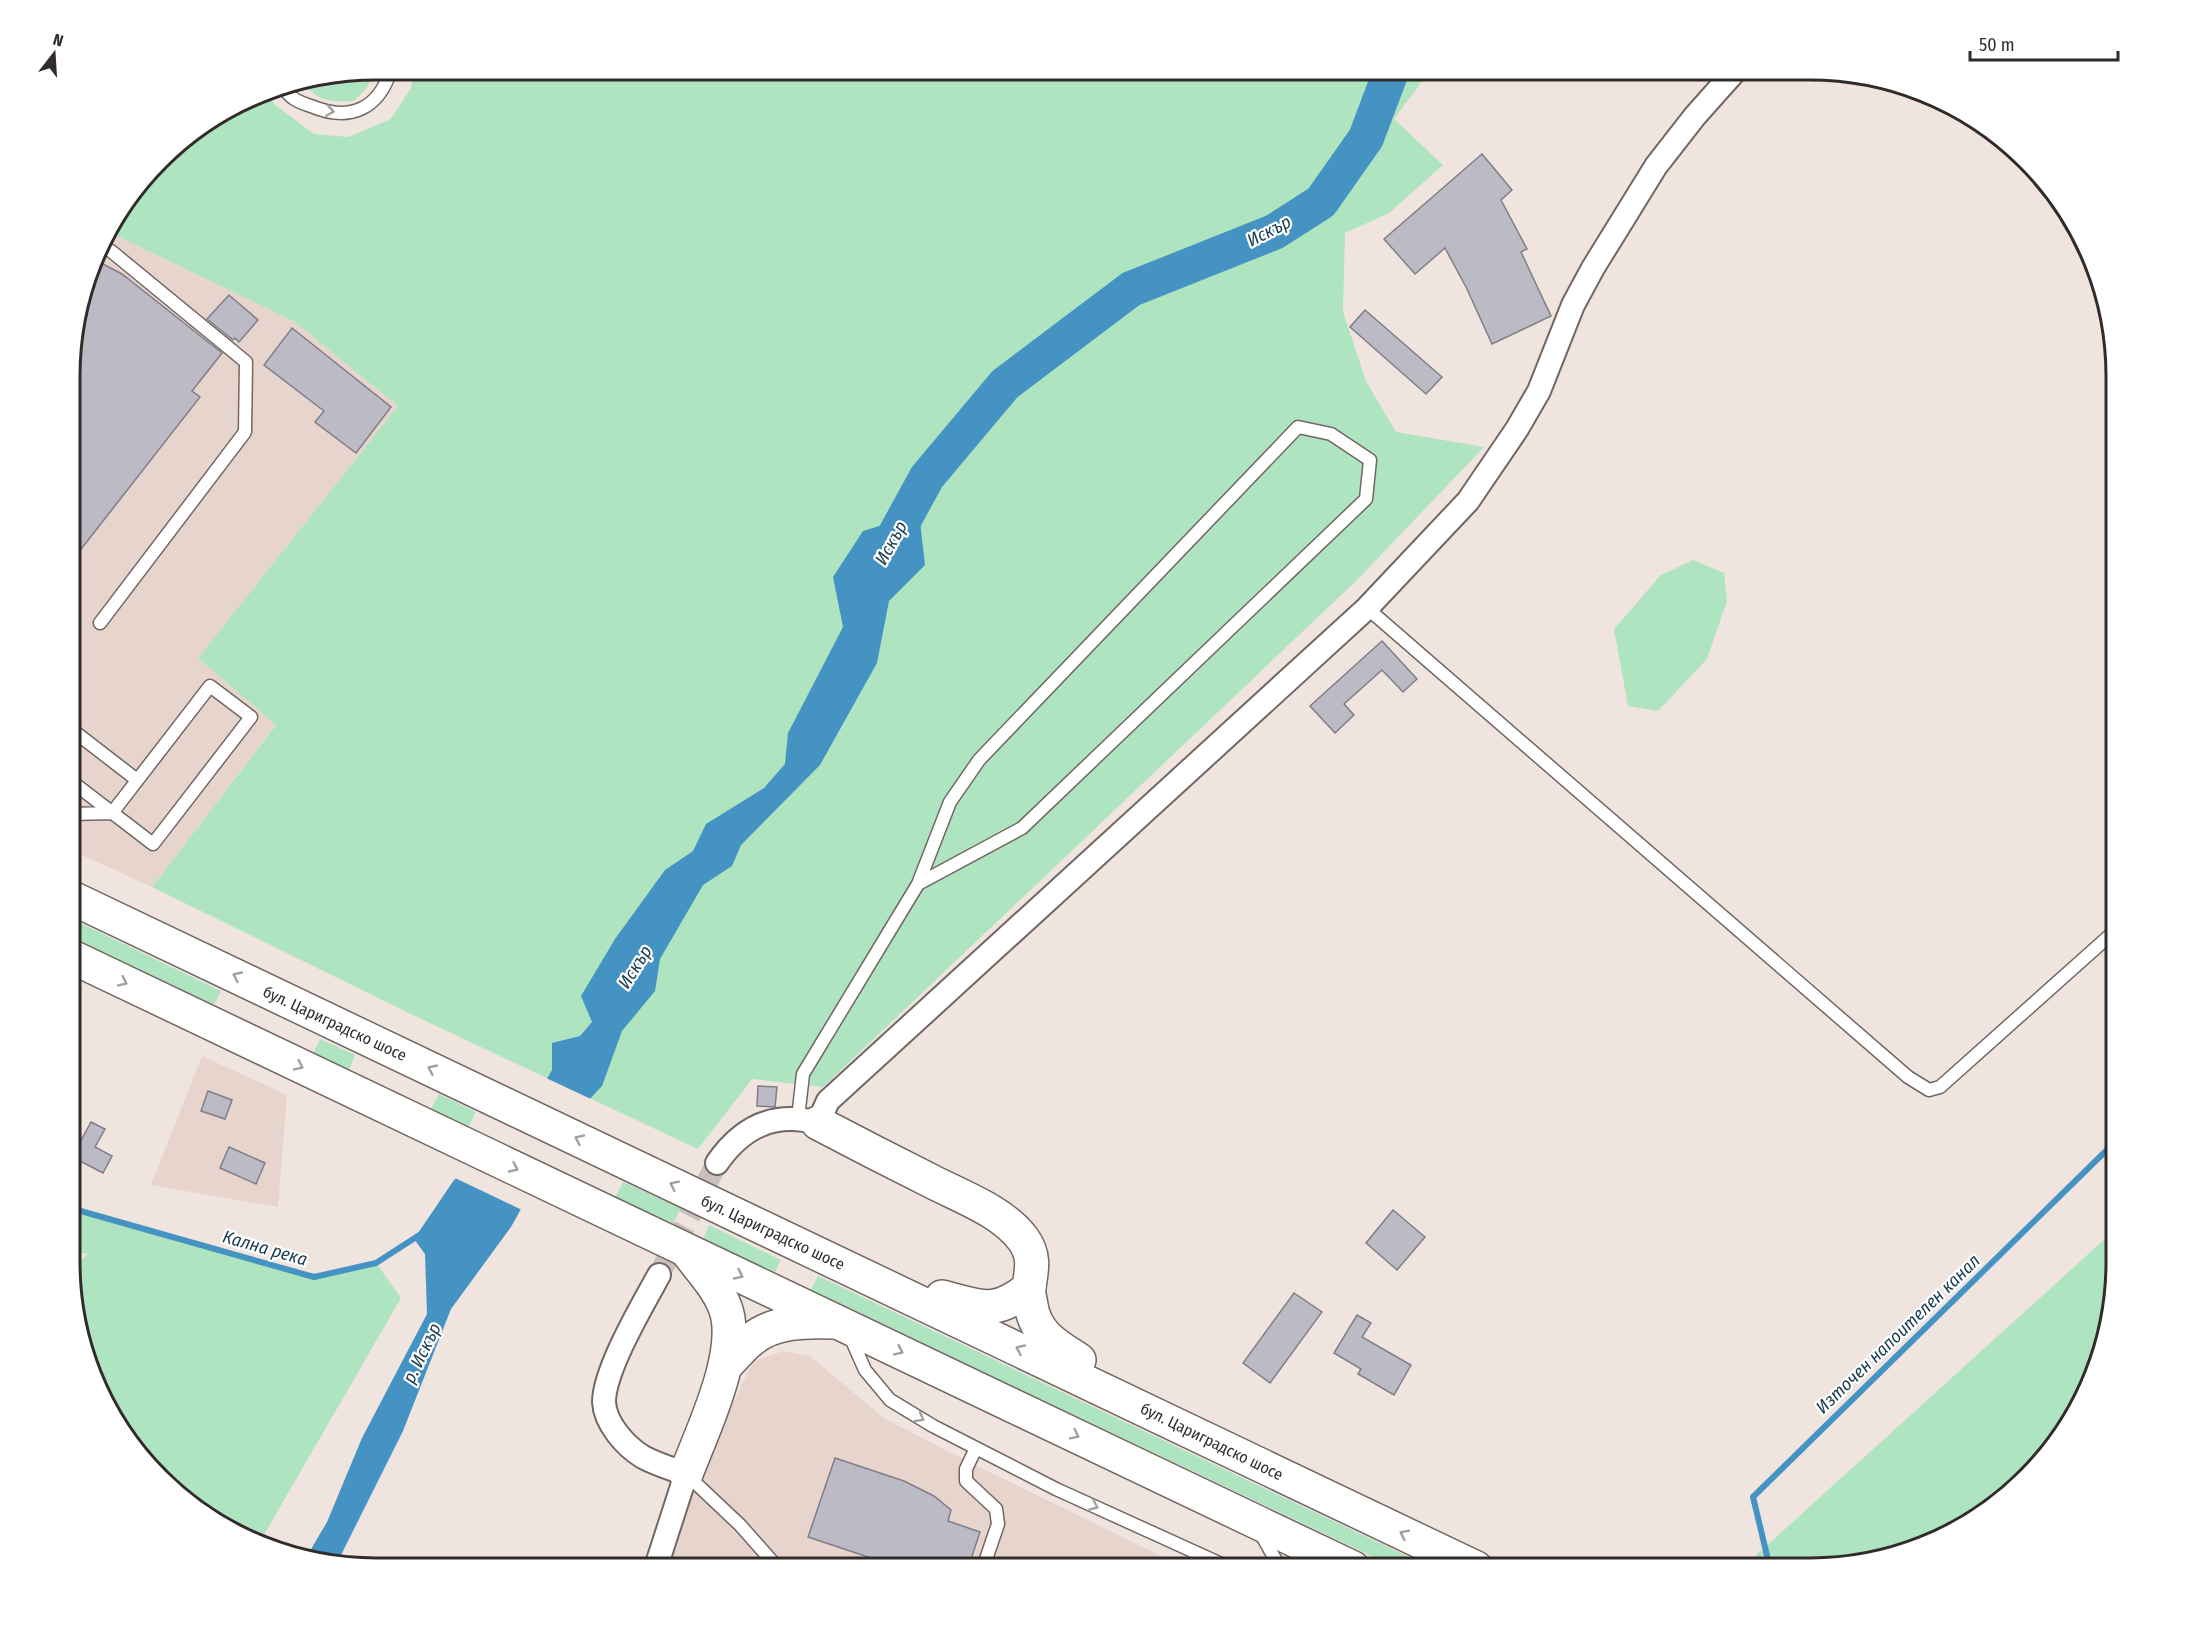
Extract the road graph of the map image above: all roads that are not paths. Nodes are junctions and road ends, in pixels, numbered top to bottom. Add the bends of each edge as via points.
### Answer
1 (388, 80) edge
2 (1728, 80) edge
3 (288, 93) edge
4 (108, 249) edge
5 (1367, 608) junction
6 (100, 623) dead end
7 (80, 736) edge
8 (137, 780) junction
9 (80, 788) edge
10 (112, 813) junction
11 (80, 814) edge
12 (918, 884) junction
13 (80, 902) edge
14 (2106, 939) edge
15 (80, 961) edge
16 (808, 1121) junction
17 (717, 1163) tunnel mouth
18 (686, 1250) junction
19 (658, 1275) tunnel mouth
20 (875, 1280) junction
21 (1029, 1288) junction
22 (841, 1324) junction
23 (727, 1364) junction
24 (1171, 1421) junction
25 (976, 1448) junction
26 (686, 1474) junction
27 (1253, 1521) junction
28 (659, 1558) edge
29 (769, 1558) edge
30 (986, 1558) edge
31 (1208, 1558) edge
32 (1274, 1558) edge
33 (1332, 1558) edge
34 (1455, 1558) edge

3 -> 1 lane via 326,112 348,113 368,107
2 - 5 street via 1656,166 1593,268 1573,305 1539,391 1489,472 1468,501
4 - 6 lane via 246,362 245,432
5 - 14 lane via 1908,1077 1929,1090 1940,1087
5 - 16 street
7 - 8 lane
8 - 10 lane
8 - 10 lane via 210,686 251,717 153,844
9 - 10 lane
10 - 11 lane
12 - 12 lane via 950,802 979,760 1298,427 1331,434 1370,460 1366,499 1022,828
12 - 16 lane via 803,1074
20 -> 13 highway, бул. Цариградско шосе
15 -> 18 highway
16 - 17 street via 773,1121 751,1128 729,1146
16 - 21 highway via 983,1208 1012,1227 1030,1250 1033,1264
18 -> 22 highway
18 - 23 highway via 719,1293 725,1308 730,1322
19 - 26 street via 617,1358 604,1401 615,1431 628,1445 643,1457
20 - 21 highway via 996,1308
24 -> 20 highway, бул. Цариградско шосе
21 - 24 highway via 1035,1322 1048,1340
22 - 23 highway via 804,1322 776,1327 752,1339
22 -> 25 lane via 865,1370 890,1400
22 -> 27 highway
23 - 26 highway
34 -> 24 highway, бул. Цариградско шосе
25 - 30 lane via 966,1469 966,1481 996,1509 998,1524
25 -> 31 lane
26 - 28 street
26 - 29 lane
27 - 32 lane
27 - 33 highway

